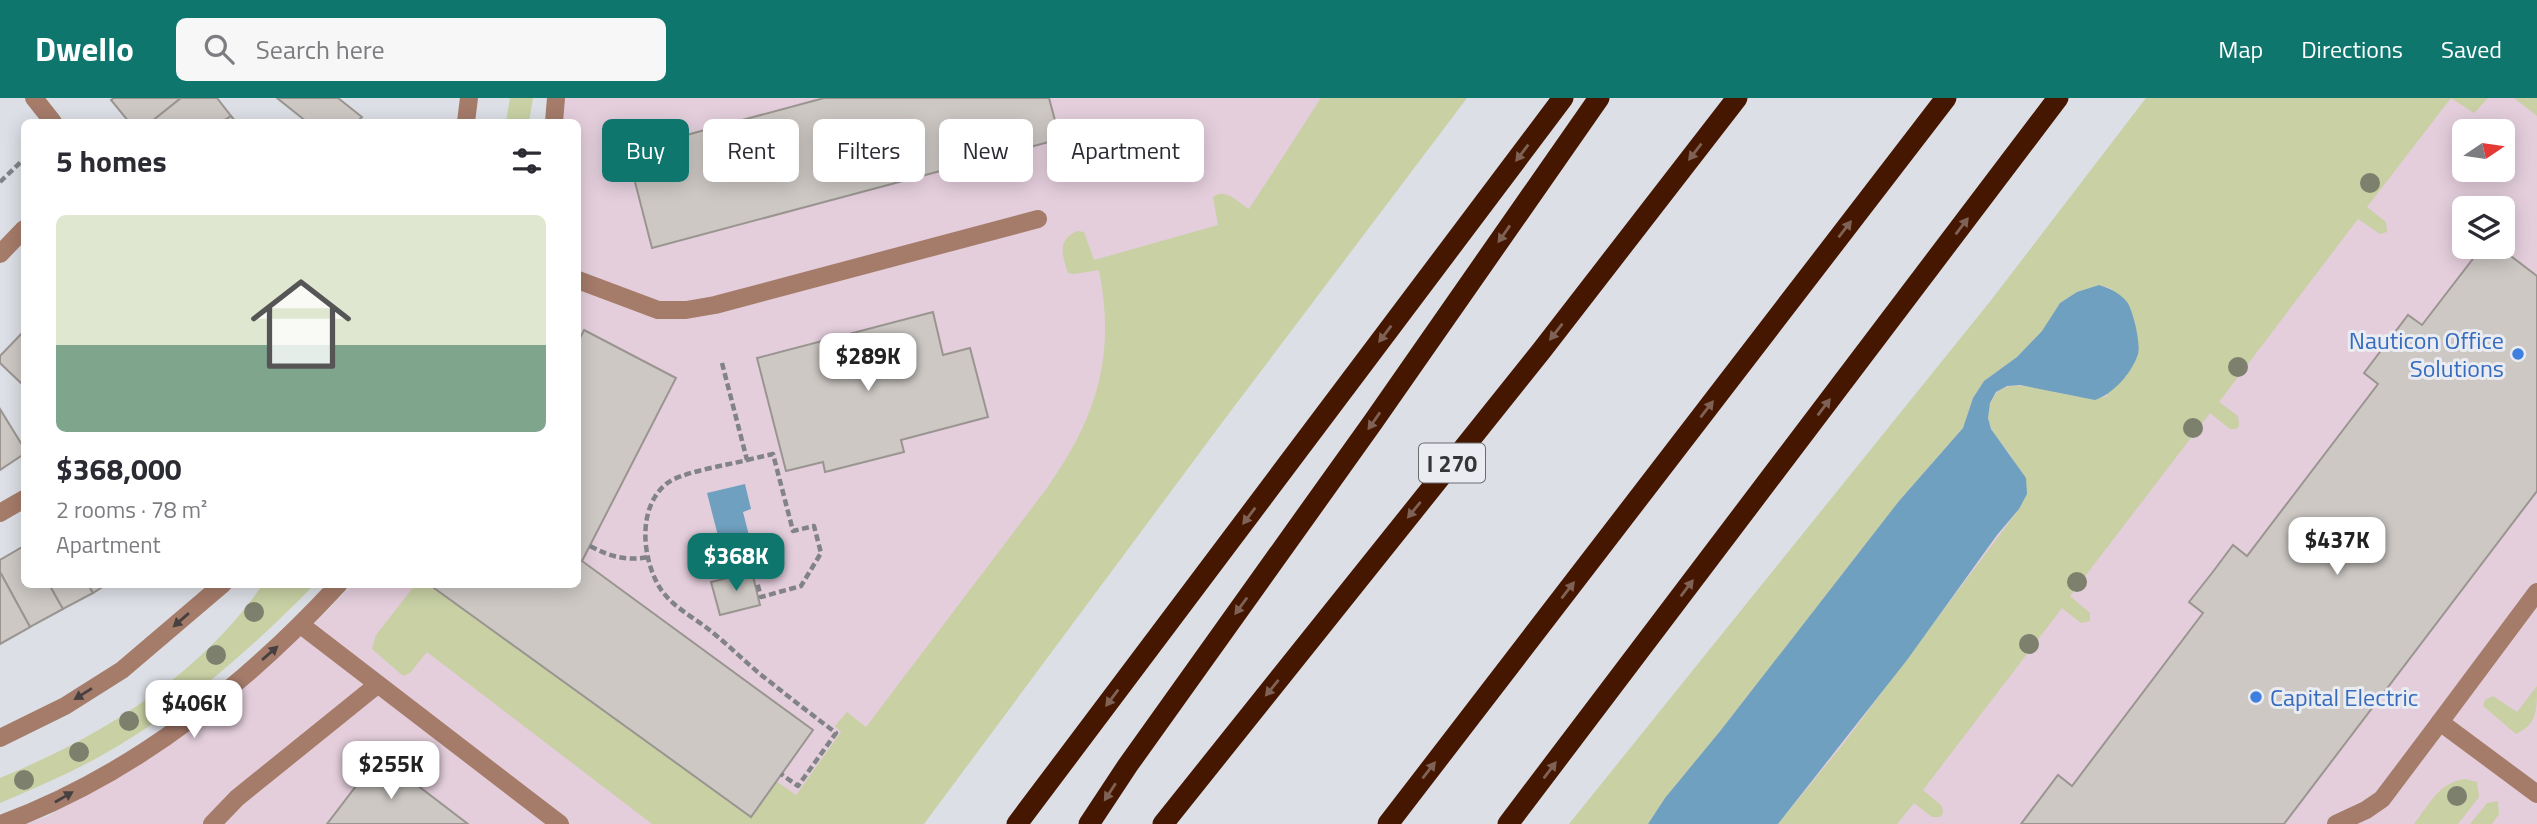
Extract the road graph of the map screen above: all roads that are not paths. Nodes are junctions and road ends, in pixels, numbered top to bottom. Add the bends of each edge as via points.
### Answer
1 (34, 98) edge
2 (469, 98) edge
3 (556, 98) edge
4 (1563, 98) edge
5 (1599, 98) edge
6 (1737, 98) edge
7 (1946, 98) edge
8 (2059, 98) edge
9 (51, 119) edge
10 (467, 119) edge
11 (554, 119) edge
12 (1038, 219) dead end
13 (21, 232) edge
14 (0, 254) edge
15 (581, 281) edge
16 (21, 501) edge
17 (0, 513) edge
18 (218, 588) edge
19 (336, 588) edge
20 (2537, 592) edge
21 (301, 625) junction
22 (377, 685) junction
23 (2440, 722) junction
24 (0, 738) edge
25 (2537, 794) edge
26 (1, 824) edge
27 (212, 824) edge
28 (560, 824) edge
29 (1017, 824) edge
30 (1088, 824) edge
31 (1163, 824) edge
32 (1388, 824) edge
33 (1508, 824) edge
34 (2336, 824) edge

1 - 9 street
2 - 10 street
3 - 11 street
4 -> 29 highway
5 -> 30 highway
6 -> 31 highway, I 270 via 1542,351
32 -> 7 highway
33 -> 8 highway
12 - 15 street via 686,310 658,310
13 - 14 street
16 - 17 street
18 -> 24 street via 122,670 65,706
19 - 21 street
20 - 23 street
21 - 22 street
26 -> 21 street via 45,808 144,751 207,708
22 - 27 street
22 - 28 street
23 - 25 street
23 - 34 street via 2382,799

